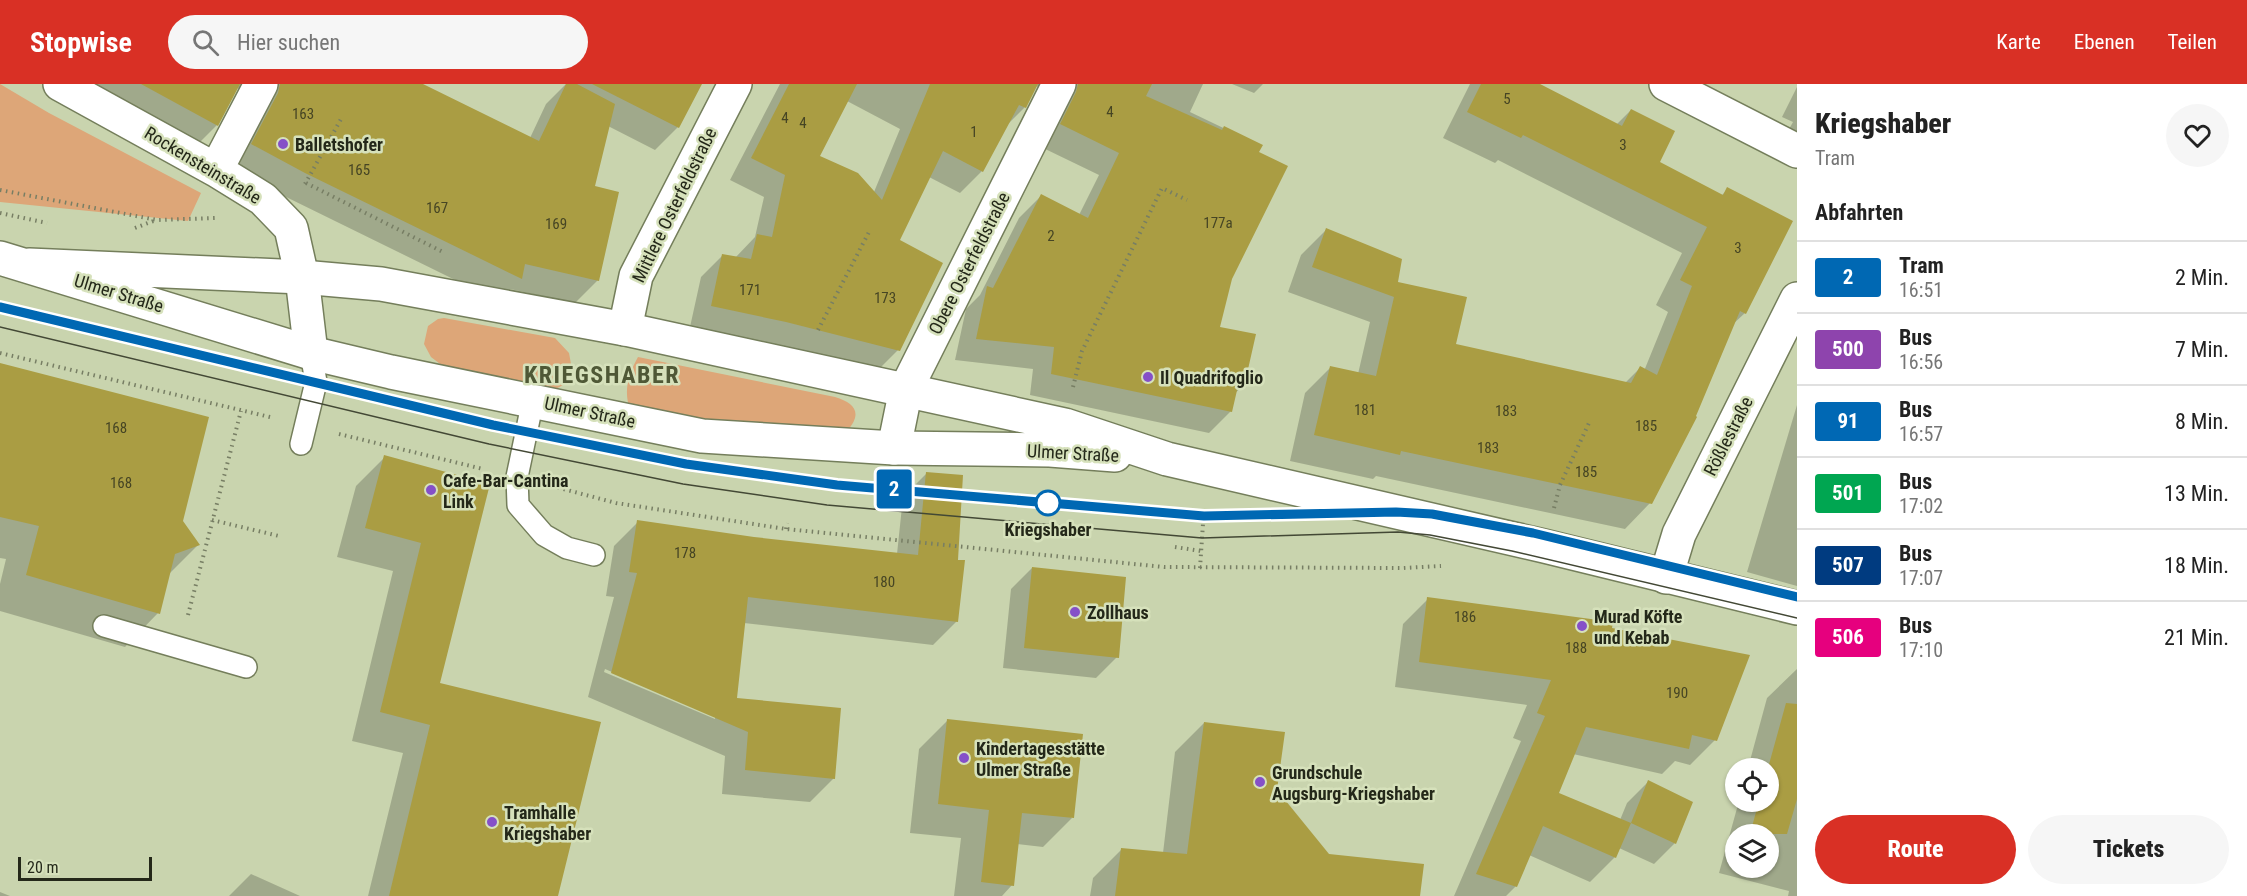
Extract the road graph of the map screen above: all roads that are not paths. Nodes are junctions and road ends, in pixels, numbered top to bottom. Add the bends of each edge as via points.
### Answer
1 (60, 84) edge
2 (261, 84) edge
3 (735, 84) edge
4 (1059, 84) edge
5 (1666, 84) edge
6 (1797, 151) edge
7 (216, 170) junction
8 (14, 261) edge
9 (302, 277) junction
10 (1797, 299) edge
11 (625, 329) junction
12 (311, 353) junction
13 (906, 389) junction
14 (533, 400) junction
15 (304, 435) road end
16 (894, 448) junction
17 (1167, 459) junction
18 (594, 555) dead end
19 (1666, 577) junction
20 (1797, 608) edge
21 (104, 626) dead end
22 (246, 667) dead end

1 - 7 street, Rockensteinstraße
2 - 7 street
3 - 11 street, Mittlere Osterfeldstraße via 636,276
4 - 13 street, Obere Osterfeldstraße
5 - 6 street
7 - 9 street, Rockensteinstraße via 263,199 291,228
8 - 9 street, Ulmer Straße
8 - 12 street, Ulmer Straße
9 - 11 street, Ulmer Straße via 381,284
9 - 12 street, Rockensteinstraße
10 - 19 street, Rößlestraße via 1679,534
11 - 13 street, Ulmer Straße
12 - 14 street, Ulmer Straße
12 - 15 lane via 316,382
13 - 16 street, Obere Osterfeldstraße
13 - 17 street, Ulmer Straße via 1065,425
14 - 16 street, Ulmer Straße via 702,436
14 - 18 lane via 517,477 518,505 544,535 567,548
16 - 17 street, Ulmer Straße via 1050,450
17 - 19 street, Ulmer Straße
19 - 20 street, Ulmer Straße
21 - 22 lane

